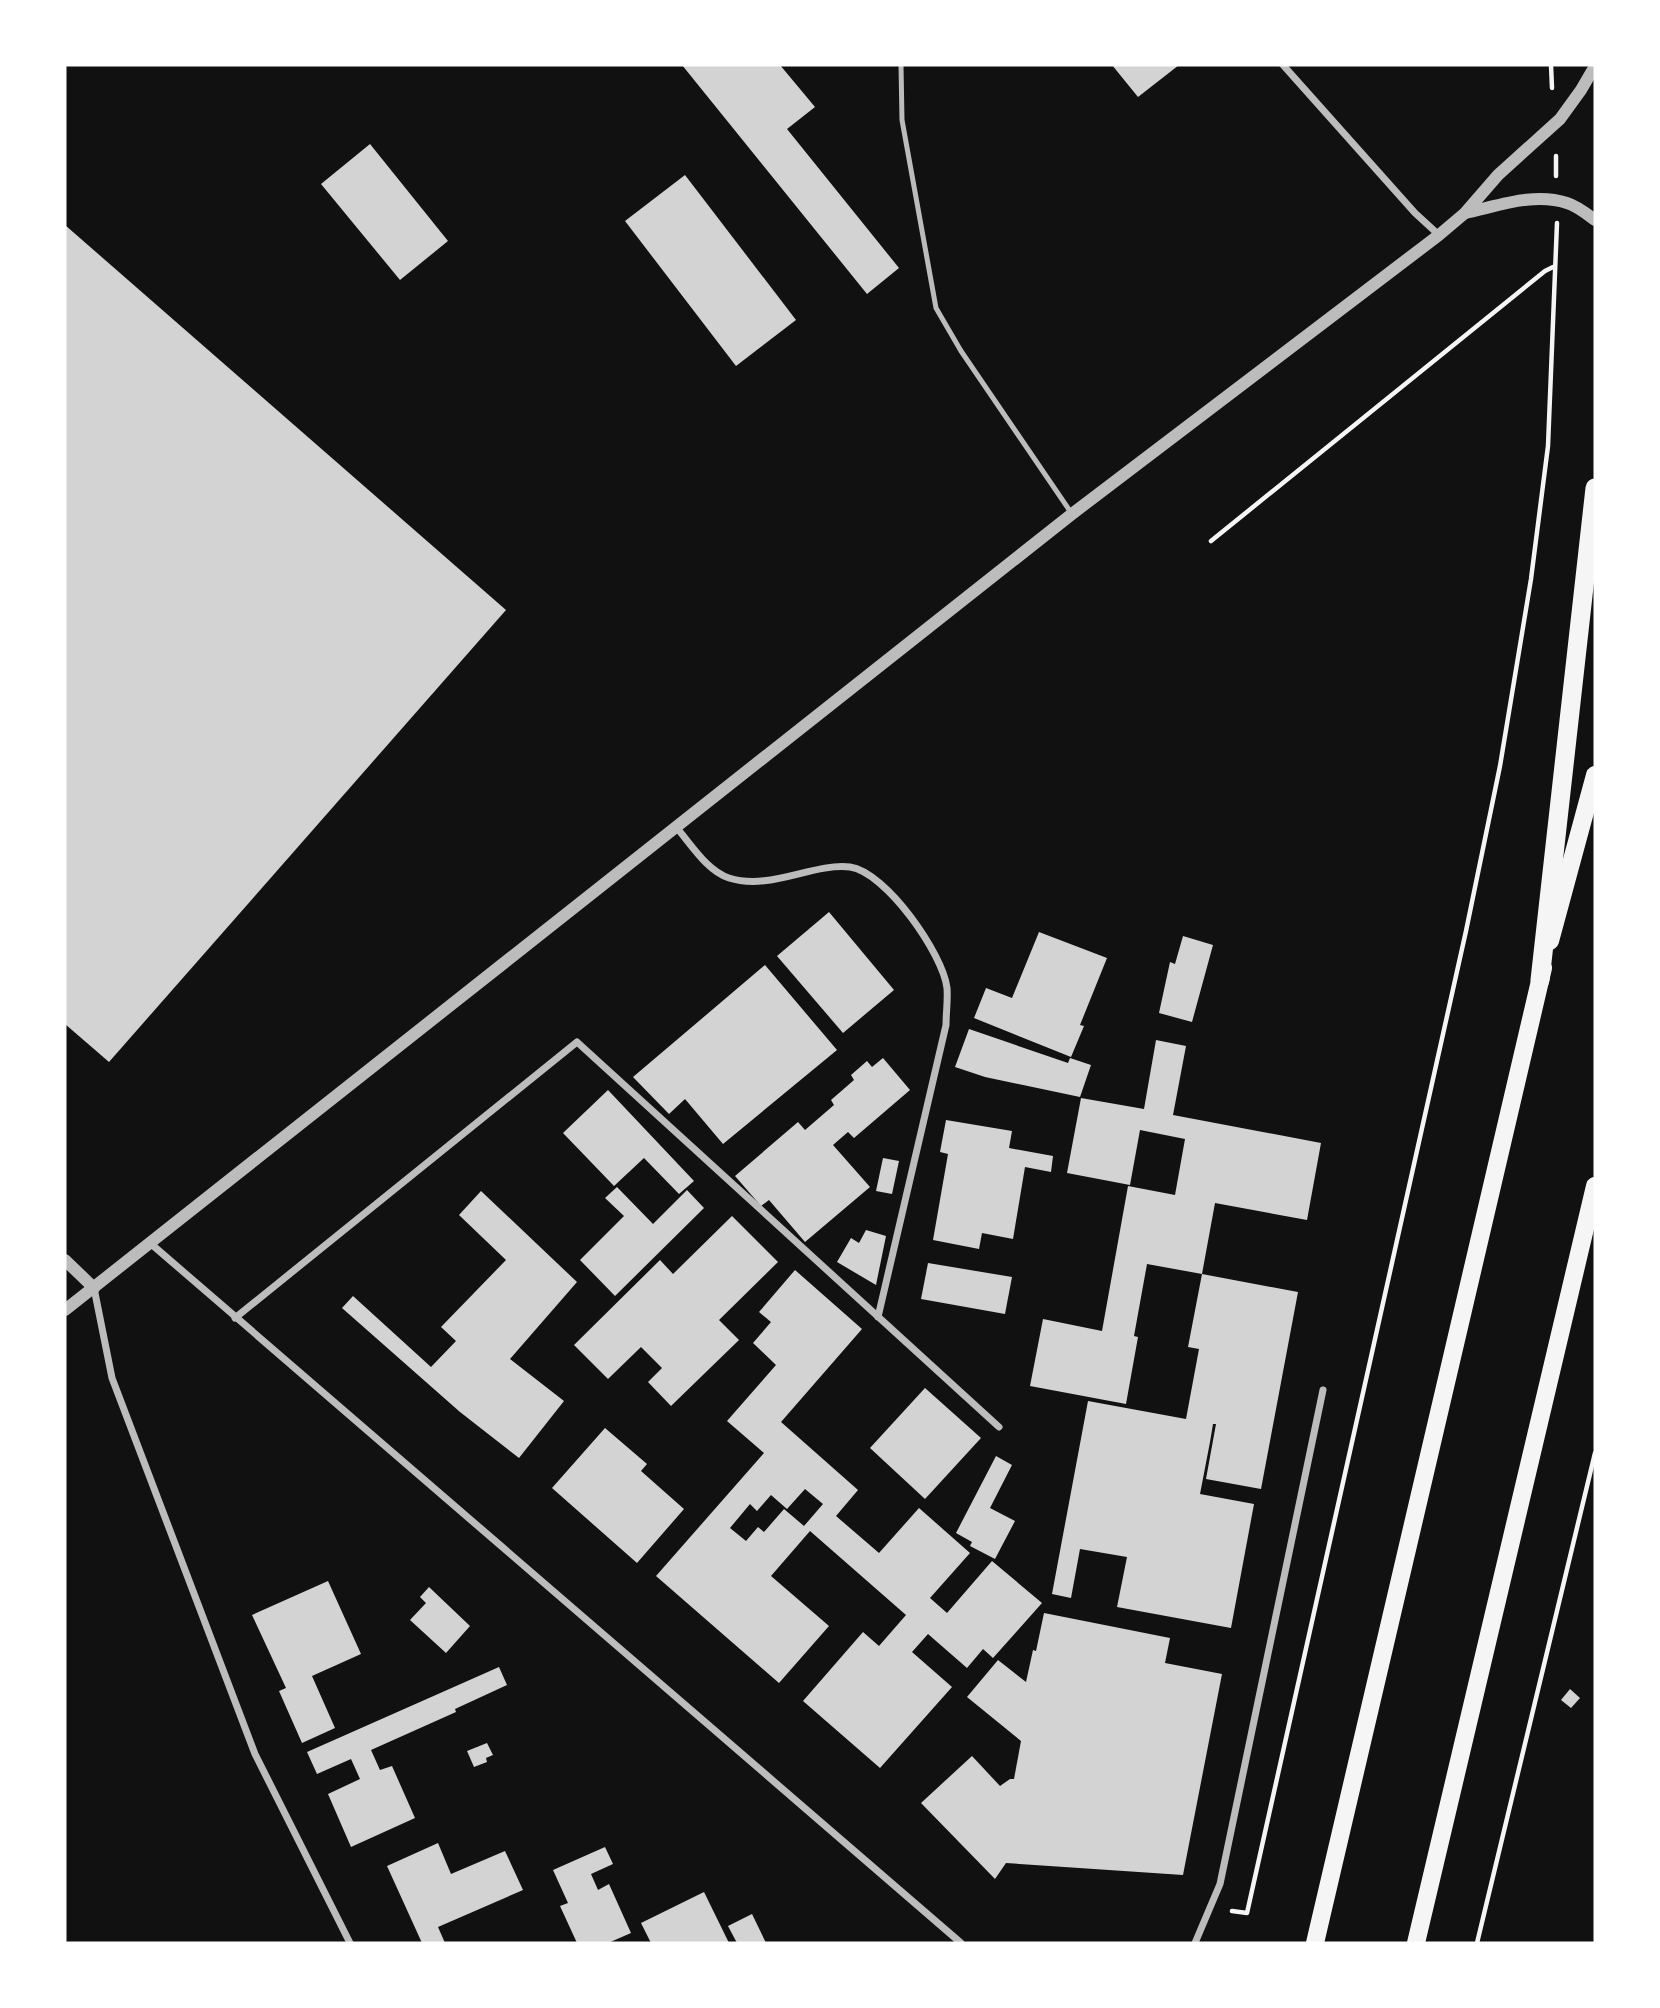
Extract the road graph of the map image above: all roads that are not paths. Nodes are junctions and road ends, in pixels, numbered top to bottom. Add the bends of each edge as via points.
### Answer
1 (901, 65) edge
2 (1283, 65) edge
3 (1595, 66) edge
4 (1465, 213) junction
5 (1595, 220) edge
6 (1439, 235) junction
7 (1595, 488) edge
8 (1072, 514) junction
9 (1595, 775) edge
10 (676, 827) junction
11 (1540, 981) junction
12 (1595, 1186) edge
13 (150, 1243) junction
14 (65, 1260) edge
15 (94, 1288) junction
16 (65, 1310) edge
17 (878, 1317) junction
18 (235, 1318) junction
19 (1323, 1390) dead end
20 (999, 1427) dead end
21 (350, 1943) edge
22 (961, 1943) edge
23 (1195, 1943) edge
24 (1315, 1943) edge
25 (1416, 1943) edge

1 - 8 lane via 902,120 936,308
2 - 6 street
3 - 4 street via 1554,124 1498,175
4 - 5 street via 1529,200 1556,201 1569,203
4 - 6 street
6 - 8 street
7 - 11 highway
8 - 10 street
9 - 11 main road
10 - 13 street
10 - 17 street via 714,870 728,878 771,880 830,867 852,867 872,876 899,903 938,957 947,987 946,1025
11 - 24 main road
12 - 25 main road
13 - 15 street
13 - 18 street
14 - 15 street
15 - 16 street
15 - 21 street via 112,1378 255,1754
17 - 18 street via 576,1042
17 - 20 street
18 - 22 street
19 - 23 street via 1220,1884

